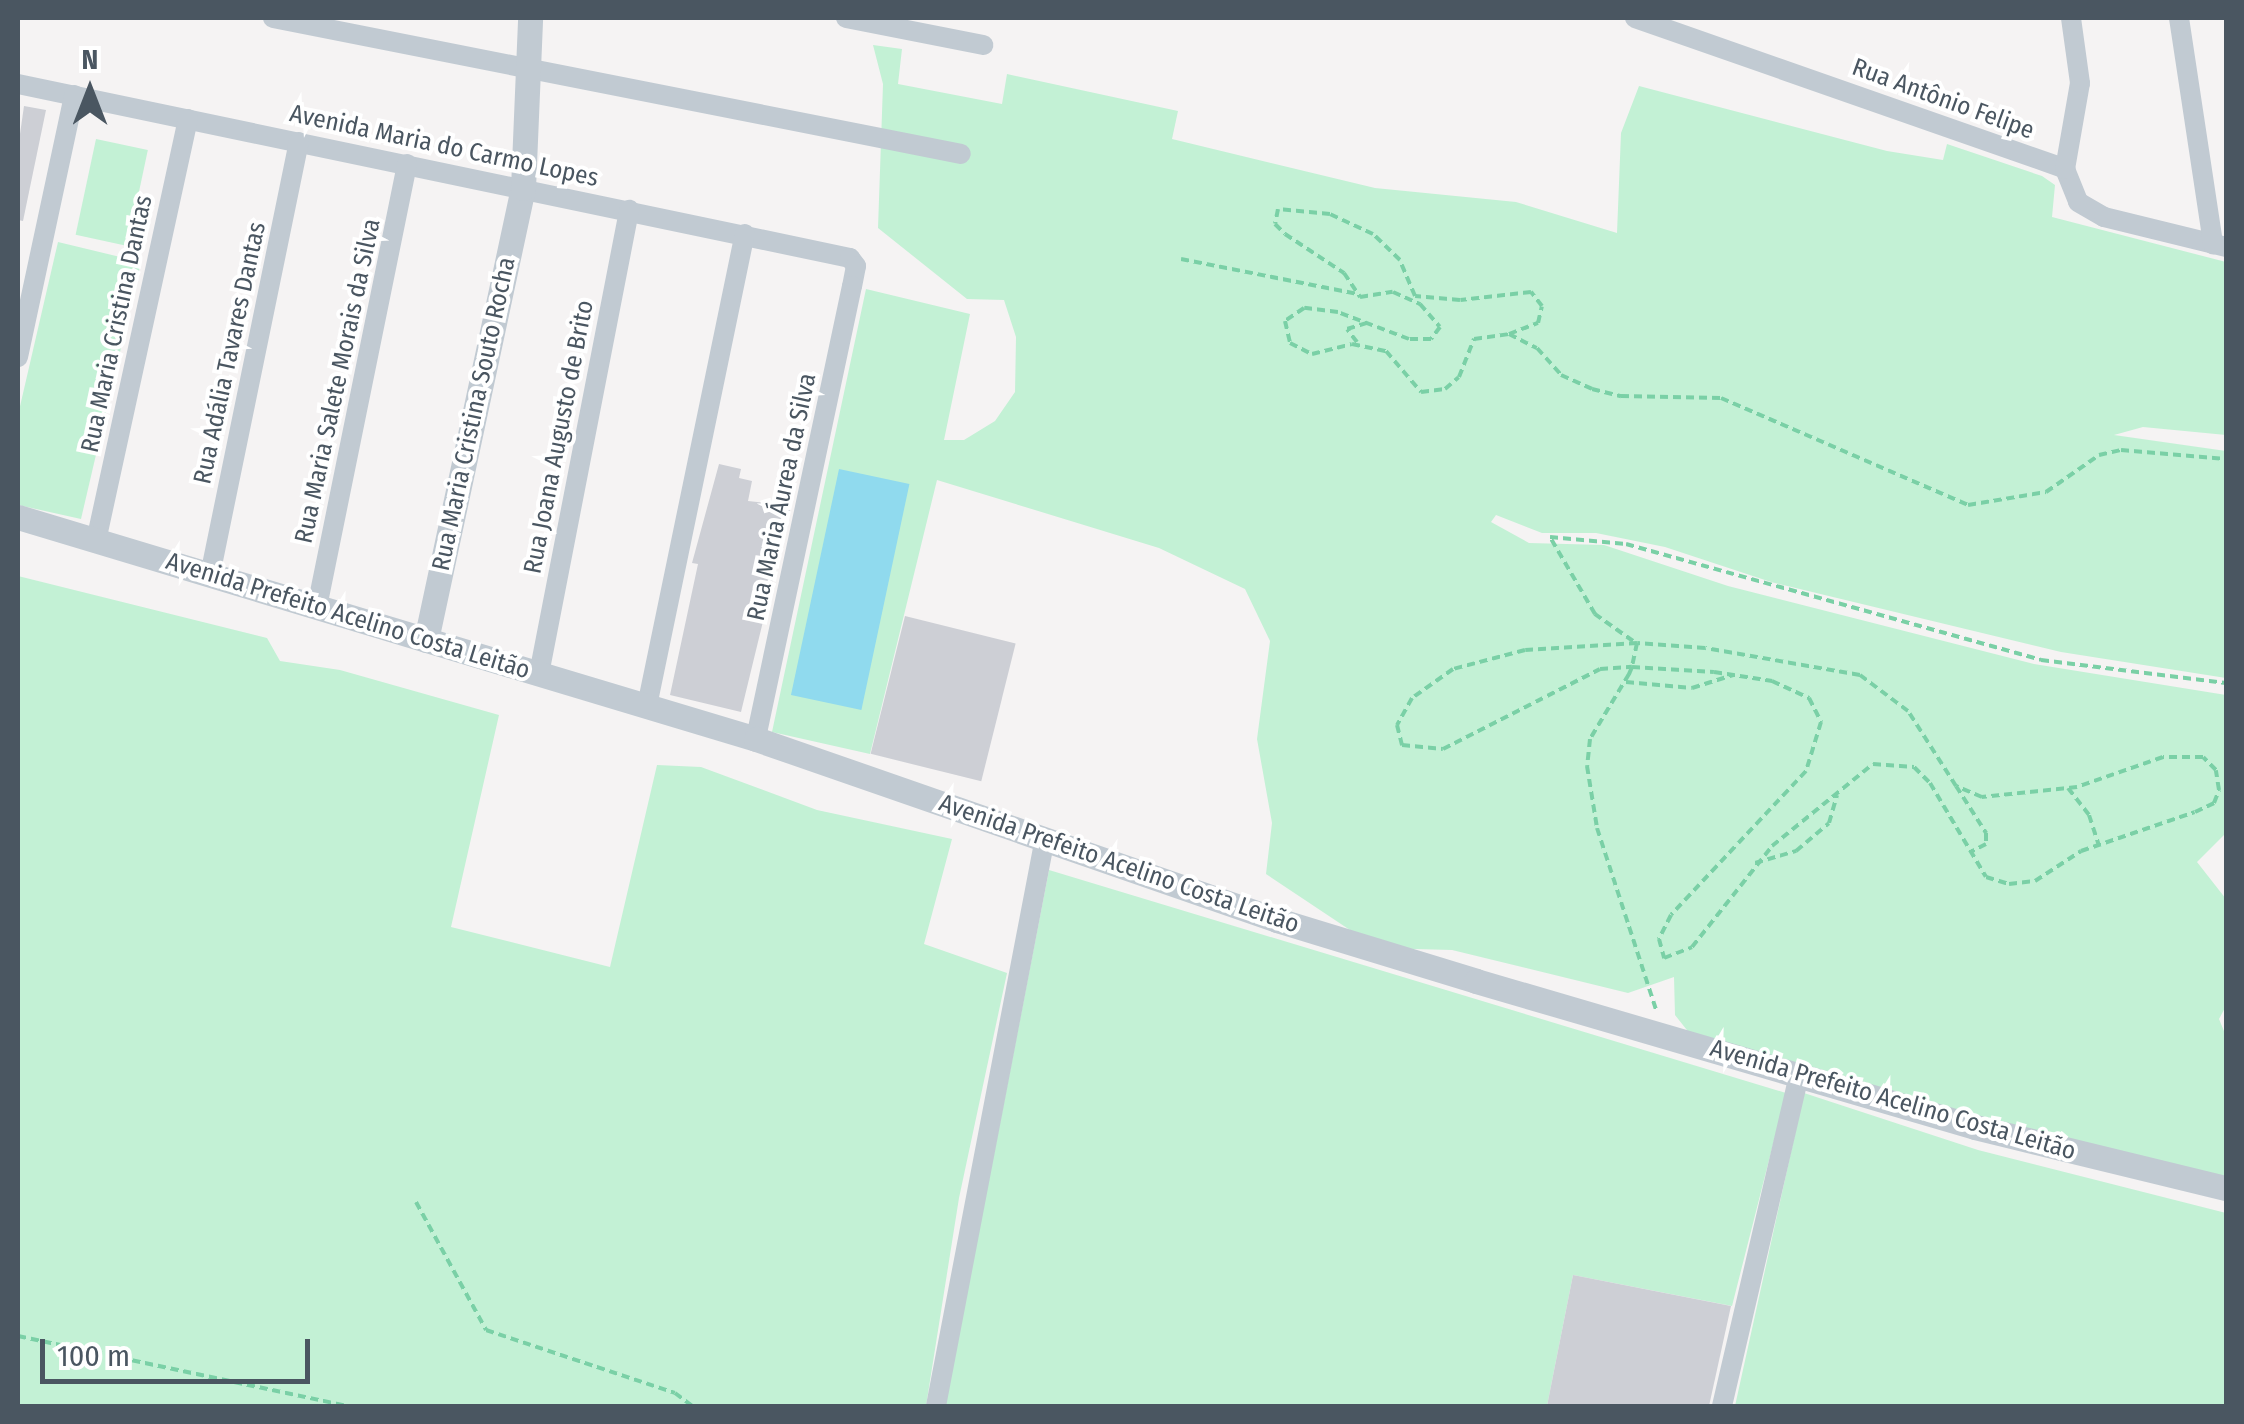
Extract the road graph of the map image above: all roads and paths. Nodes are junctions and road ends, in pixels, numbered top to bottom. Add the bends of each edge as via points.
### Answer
1 (273, 18) edge
2 (530, 18) edge
3 (846, 18) edge
4 (1635, 18) edge
5 (2048, 18) edge
6 (2179, 18) edge
7 (2072, 21) edge
8 (983, 45) dead end
9 (526, 70) junction
10 (18, 84) edge
11 (74, 96) junction
12 (188, 119) junction
13 (299, 142) junction
14 (960, 154) dead end
15 (408, 164) junction
16 (2065, 169) junction
17 (522, 188) junction
18 (628, 210) junction
19 (746, 234) junction
20 (2220, 246) edge
21 (1181, 259) dead end
22 (856, 266) joint
23 (1356, 294) junction
24 (1372, 322) junction
25 (1509, 334) junction
26 (1360, 344) junction
27 (18, 357) edge
28 (2226, 459) edge
29 (18, 517) edge
30 (96, 541) junction
31 (210, 575) junction
32 (317, 607) junction
33 (426, 640) junction
34 (1637, 643) junction
35 (1632, 667) junction
36 (539, 674) junction
37 (1734, 675) junction
38 (1624, 682) junction
39 (2226, 683) edge
40 (647, 706) junction
41 (756, 739) junction
42 (1956, 786) junction
43 (2068, 788) junction
44 (1838, 790) junction
45 (1045, 838) junction
46 (2099, 845) junction
47 (1969, 852) junction
48 (1755, 864) junction
49 (1662, 1034) junction
50 (1800, 1072) junction
51 (2226, 1188) edge
52 (416, 1202) dead end
53 (18, 1336) edge
54 (346, 1406) edge
55 (692, 1406) edge
56 (936, 1406) edge
57 (1722, 1406) edge

1 - 9 street
2 - 9 street, Rua Maria Cristina Souto Rocha
3 - 8 street
4 - 16 street, Rua Antônio Felipe
5 - 7 street
6 - 20 street
7 - 16 street via 2080,84
9 - 14 street
9 - 17 street, Rua Maria Cristina Souto Rocha
10 - 11 street, Avenida Maria do Carmo Lopes
11 - 12 street, Avenida Maria do Carmo Lopes
11 - 27 street
12 - 13 street, Avenida Maria do Carmo Lopes
12 - 30 street, Rua Maria Cristina Dantas
13 - 15 street, Avenida Maria do Carmo Lopes
13 - 31 street, Rua Adália Tavares Dantas
15 - 17 street, Avenida Maria do Carmo Lopes
15 - 32 street, Rua Maria Salete Morais da Silva
16 - 20 street via 2070,190 2088,210
17 - 18 street, Avenida Maria do Carmo Lopes
17 - 33 street, Rua Maria Cristina Souto Rocha
18 - 19 street, Avenida Maria do Carmo Lopes
18 - 36 street, Rua Joana Augusto de Brito
19 - 22 street, Avenida Maria do Carmo Lopes via 842,254
19 - 40 street
21 - 23 path
22 - 41 street, Rua Maria Áurea da Silva
23 - 24 path via 1366,299 1393,292 1420,304 1440,327 1432,339 1410,339
23 - 25 path via 1344,273 1284,234 1276,224 1278,209 1330,214 1374,234 1400,260 1414,296 1460,300 1531,292 1542,306 1538,323
24 - 26 path via 1347,329
24 - 26 path via 1304,308 1285,321 1290,343 1312,354
25 - 26 path via 1474,339 1459,377 1430,393 1411,382 1392,354
25 - 28 path via 1592,389 1721,398 1968,505 2046,492 2099,455 2121,450
29 - 30 street, Avenida Prefeito Acelino Costa Leitão
30 - 31 street, Avenida Prefeito Acelino Costa Leitão
31 - 32 street, Avenida Prefeito Acelino Costa Leitão
32 - 33 street, Avenida Prefeito Acelino Costa Leitão
33 - 36 street, Avenida Prefeito Acelino Costa Leitão
34 - 35 path
34 - 35 path via 1525,650 1453,669 1428,682 1402,709 1398,736 1420,752 1443,750 1569,680
34 - 39 path via 1595,614 1550,537 1626,544 2041,660
34 - 42 path via 1860,675 1908,711
35 - 37 path
35 - 38 path
36 - 40 street, Avenida Prefeito Acelino Costa Leitão
37 - 38 path via 1692,688
37 - 48 path via 1772,681 1809,698 1822,722 1818,743 1806,771 1672,915 1659,939 1664,958 1692,947
38 - 49 path via 1595,726 1587,766 1597,828 1633,924
40 - 41 street, Avenida Prefeito Acelino Costa Leitão
41 - 45 street, Avenida Prefeito Acelino Costa Leitão
42 - 43 path via 1996,797
42 - 47 path via 1986,833 1986,844
43 - 46 path
43 - 46 path via 2163,757 2203,757 2216,770 2214,802
44 - 47 path via 1872,764 1914,767
44 - 48 path
44 - 48 path via 1829,823 1796,850
45 - 49 street, Avenida Prefeito Acelino Costa Leitão via 1277,920
45 - 56 street
46 - 47 path via 2021,884 1986,877
49 - 50 street, Avenida Prefeito Acelino Costa Leitão
50 - 51 street, Avenida Prefeito Acelino Costa Leitão via 1975,1127
50 - 57 street
52 - 55 path via 486,1330 676,1393
53 - 54 path

